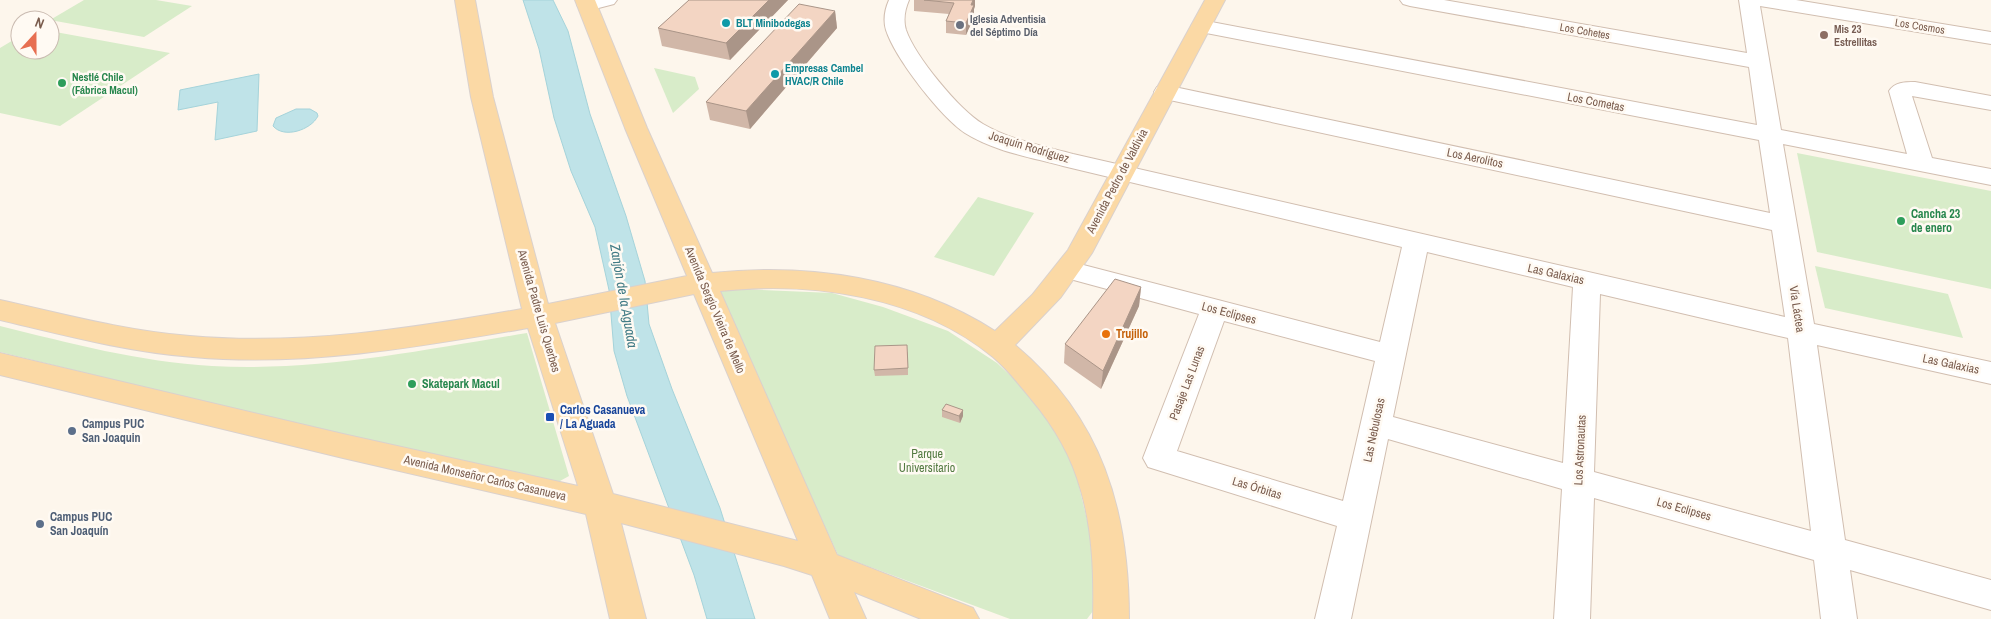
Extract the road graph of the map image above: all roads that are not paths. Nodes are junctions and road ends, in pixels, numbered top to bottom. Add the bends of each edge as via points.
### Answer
1 (465, 0) edge
2 (899, 0) edge
3 (1215, 0) edge
4 (1410, 0) edge
5 (1749, 0) edge
6 (1760, 0) edge
7 (593, 2) edge
8 (1201, 26) junction
9 (1991, 38) edge
10 (1759, 62) junction
11 (1165, 92) junction
12 (1991, 103) edge
13 (1770, 135) junction
14 (1922, 164) junction
15 (1122, 172) junction
16 (1991, 178) edge
17 (1784, 224) junction
18 (1416, 241) junction
19 (1068, 270) junction
20 (1587, 281) junction
21 (703, 283) junction
22 (1215, 309) junction
23 (0, 310) edge
24 (539, 316) junction
25 (1801, 331) junction
26 (997, 345) junction
27 (1391, 355) junction
28 (0, 364) edge
29 (1991, 373) edge
30 (1376, 424) junction
31 (1159, 458) joint
32 (1578, 479) junction
33 (615, 508) junction
34 (1355, 518) junction
35 (1830, 550) junction
36 (825, 565) junction
37 (1991, 595) edge
38 (628, 619) edge
39 (848, 619) edge
40 (961, 619) edge
41 (1111, 619) edge
42 (1333, 619) edge
43 (1572, 619) edge
44 (1839, 619) edge

1 - 24 main road, Avenida Padre Luis Querbes via 482,97
2 - 15 street, Joaquín Rodríguez via 894,18 899,38 947,106 962,121 1011,144
3 - 8 main road, Avenida Pedro de Valdivia
4 - 10 street, Los Cohetes
5 - 10 street, Vía Láctea
6 - 9 street, Los Cosmos
7 - 21 main road, Avenida Sergio Vieira de Mello via 636,128
8 - 11 main road, Avenida Pedro de Valdivia
8 - 13 street, Los Cometas
10 - 13 street, Vía Láctea
11 - 15 main road, Avenida Pedro de Valdivia
11 - 17 street, Los Aerolitos
12 - 14 street via 1903,89 1901,94
13 - 14 street, Los Cometas
13 - 17 street, Vía Láctea
14 - 16 street, Los Cometas
15 - 18 street, Las Galaxias
15 - 19 main road, Avenida Pedro de Valdivia
17 - 25 street, Vía Láctea
18 - 20 street, Las Galaxias
18 - 27 street, Las Nebulosas
19 - 22 street, Los Eclipses
19 - 26 main road, Avenida Pedro de Valdivia via 1032,313
20 - 25 street, Las Galaxias
20 - 32 street, Los Astronautas
21 - 24 main road
21 - 26 main road via 785,278 862,288 921,306
21 - 36 main road, Avenida Sergio Vieira de Mello
22 - 27 street, Los Eclipses
22 - 31 street, Pasaje Las Lunas
23 - 24 main road via 136,340 206,348 283,349 377,341
24 - 33 main road, Avenida Padre Luis Querbes
25 - 29 street, Las Galaxias
25 - 35 street, Vía Láctea
26 - 41 main road via 1044,392 1070,425 1082,451 1104,515 1113,591
27 - 30 street, Las Nebulosas
28 - 33 main road, Avenida Monseñor Carlos Casanueva
30 - 32 street, Los Eclipses
30 - 34 street, Las Nebulosas
31 - 34 street, Las Órbitas
32 - 35 street, Los Eclipses
32 - 43 street, Los Astronautas
33 - 36 main road, Avenida Monseñor Carlos Casanueva via 784,551
33 - 38 main road, Avenida Padre Luis Querbes
34 - 42 street, Las Nebulosas
35 - 37 street, Los Eclipses
35 - 44 street, Vía Láctea
36 - 39 main road, Avenida Sergio Vieira de Mello
36 - 40 main road, Avenida Monseñor Carlos Casanueva

